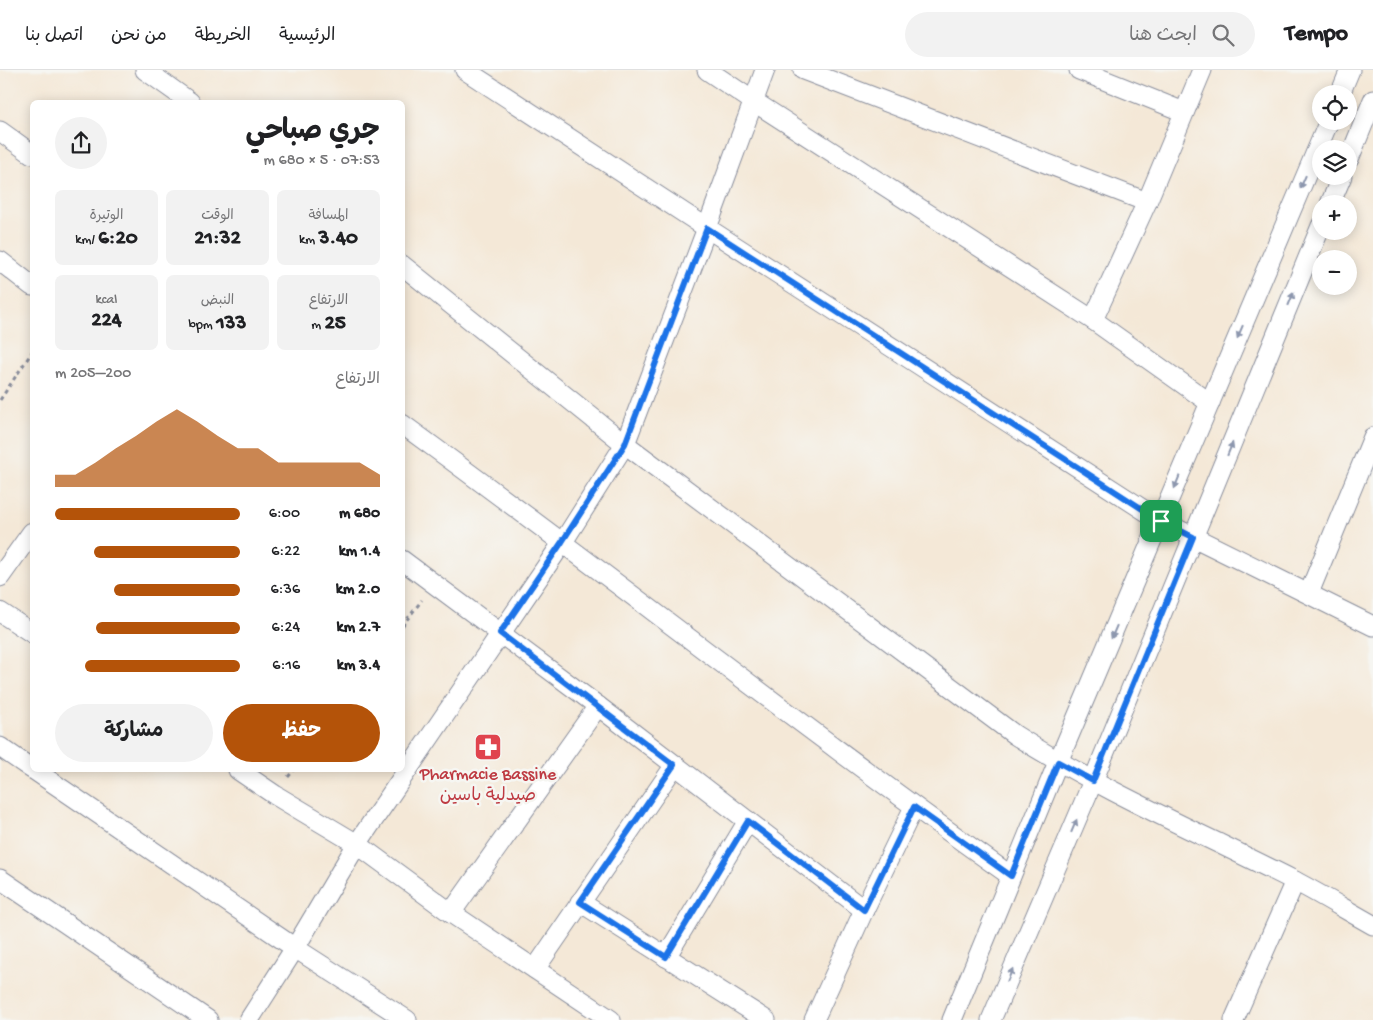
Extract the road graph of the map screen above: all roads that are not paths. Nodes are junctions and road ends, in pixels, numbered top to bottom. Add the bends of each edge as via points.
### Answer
1 (145, 70) edge
2 (465, 70) edge
3 (707, 70) edge
4 (765, 70) edge
5 (803, 70) edge
6 (1079, 70) edge
7 (1202, 70) edge
8 (1350, 70) edge
9 (1344, 85) edge
10 (187, 100) edge
11 (752, 101) junction
12 (1372, 107) edge
13 (1184, 112) junction
14 (1325, 130) edge
15 (0, 131) edge
16 (1357, 141) edge
17 (30, 153) edge
18 (1147, 202) junction
19 (707, 228) junction
20 (1315, 240) edge
21 (0, 261) edge
22 (405, 267) edge
23 (30, 284) edge
24 (1093, 320) junction
25 (1210, 403) junction
26 (405, 426) edge
27 (1373, 437) edge
28 (625, 444) junction
29 (1161, 521) junction
30 (30, 535) edge
31 (1193, 537) junction
32 (562, 542) junction
33 (405, 562) edge
34 (0, 577) edge
35 (1308, 593) junction
36 (0, 612) edge
37 (1373, 626) edge
38 (30, 633) edge
39 (500, 633) junction
40 (598, 706) junction
41 (0, 747) edge
42 (1058, 762) junction
43 (674, 765) junction
44 (30, 768) edge
45 (36, 772) edge
46 (241, 772) edge
47 (1093, 781) junction
48 (914, 807) junction
49 (748, 821) junction
50 (357, 844) junction
51 (1011, 876) junction
52 (0, 879) edge
53 (1295, 881) junction
54 (580, 902) junction
55 (864, 910) junction
56 (451, 913) junction
57 (1373, 925) edge
58 (295, 948) junction
59 (666, 957) junction
60 (535, 969) junction
61 (208, 1020) edge
62 (249, 1020) edge
63 (407, 1020) edge
64 (611, 1020) edge
65 (766, 1020) edge
66 (814, 1020) edge
67 (952, 1020) edge
68 (991, 1020) edge
69 (1234, 1020) edge

1 - 10 street
2 - 19 street
3 - 11 street
4 - 11 street
5 - 18 street
6 - 13 street
7 - 13 street
8 - 9 street
11 - 19 street
11 - 24 street
12 - 16 street
13 - 18 street
14 -> 25 street
15 - 17 street
18 - 24 street
19 - 28 street
19 - 29 street
31 -> 20 street
21 - 23 street
22 - 28 street
24 - 25 street
25 -> 29 street
26 - 32 street
27 - 35 street
28 - 32 street
28 - 42 street via 1016,735
29 - 31 street
29 -> 42 street
30 - 34 street
31 - 35 street
31 - 47 street
32 - 39 street
32 - 48 street
33 - 39 street
35 - 37 street
36 - 38 street
39 - 40 street
39 - 50 street
40 - 43 street
40 - 56 street
41 - 44 street
42 - 47 street
42 - 51 street
43 - 49 street
43 - 54 street
45 - 58 street
46 - 50 street
47 - 53 street
68 -> 47 street
48 - 51 street
48 - 55 street
49 - 55 street
49 - 59 street
50 - 56 street
50 - 58 street
51 - 67 street
52 - 61 street
53 - 57 street
53 - 69 street
54 - 59 street
54 - 60 street
55 - 66 street
56 - 60 street
58 - 62 street
58 - 63 street
59 - 65 street
60 - 64 street

